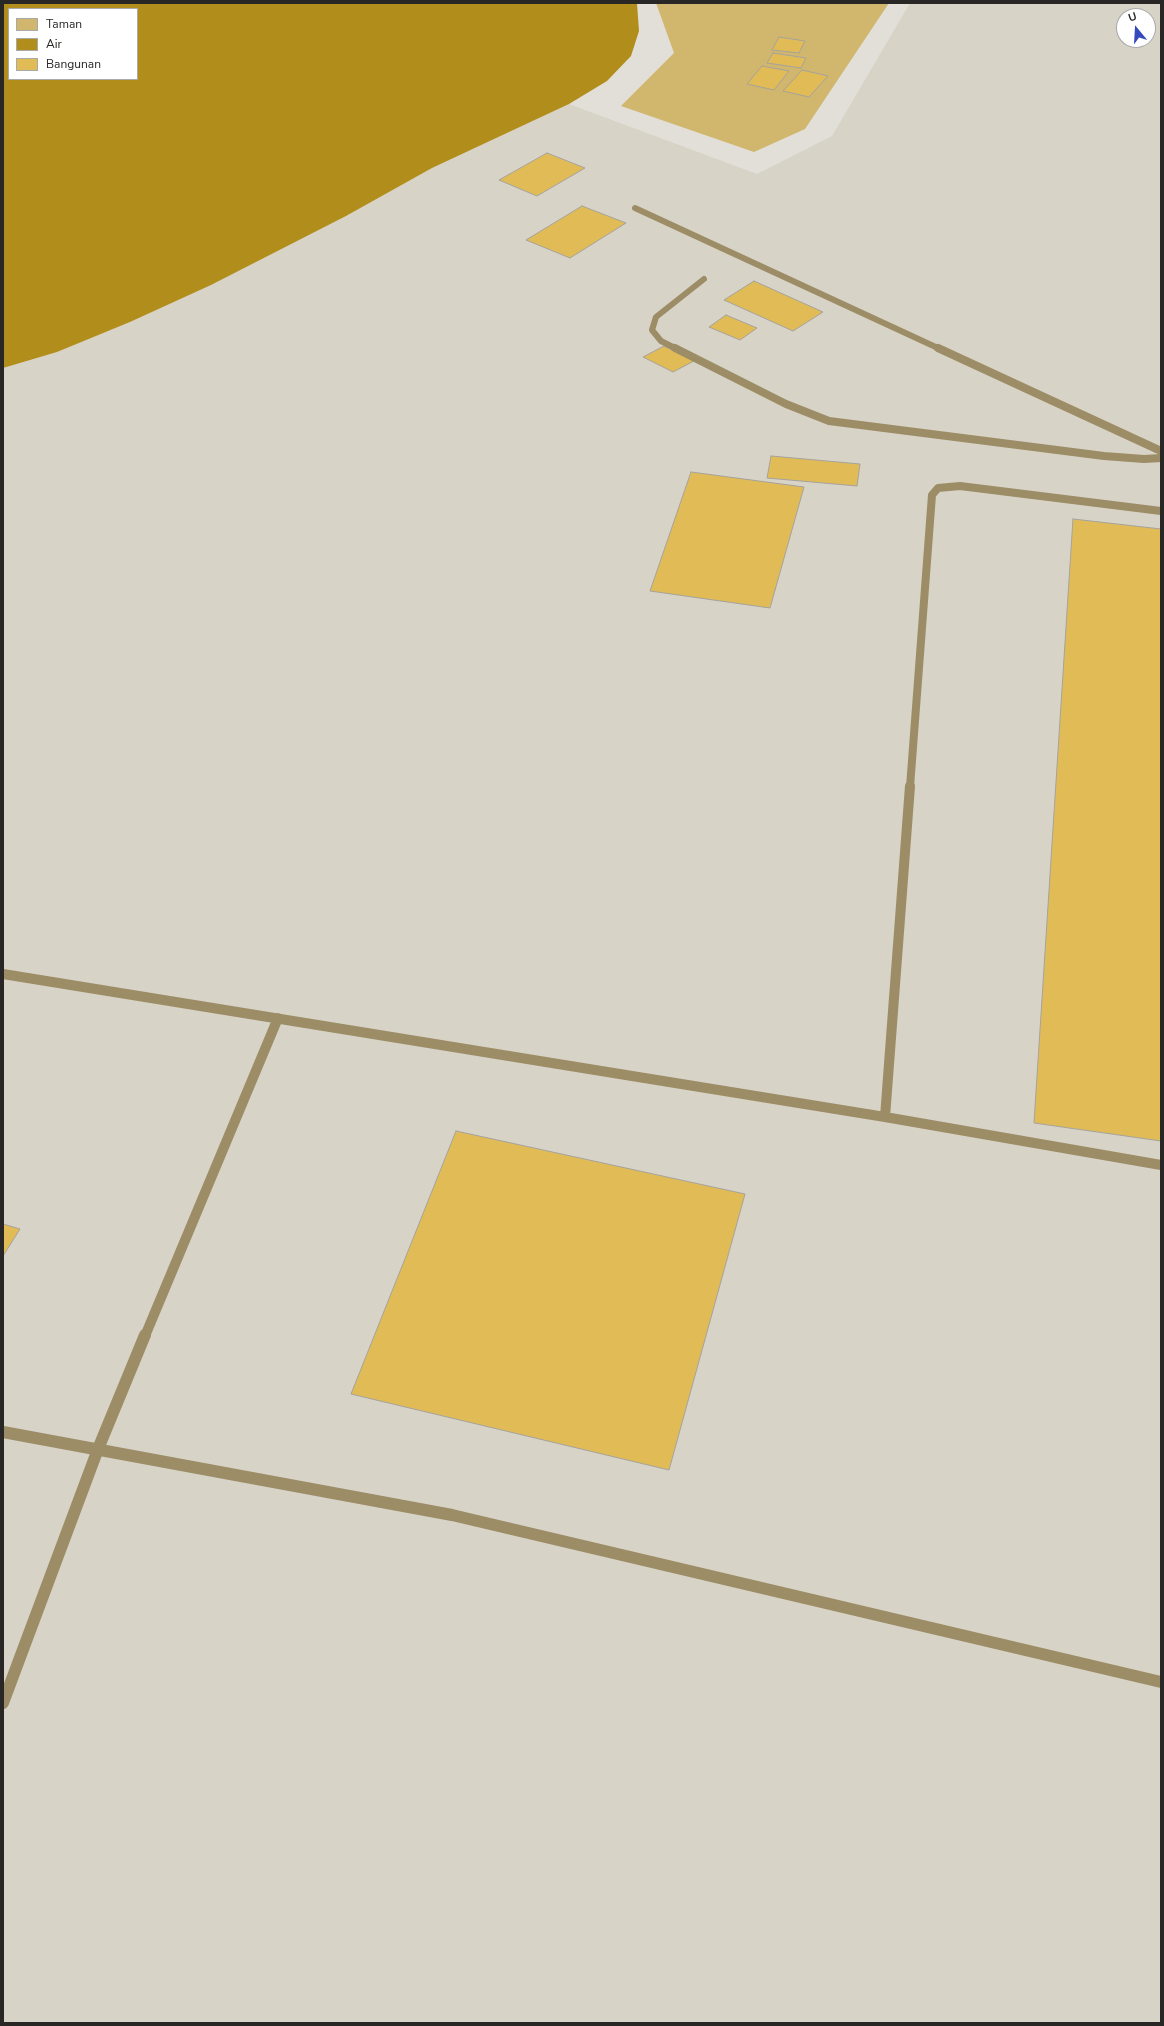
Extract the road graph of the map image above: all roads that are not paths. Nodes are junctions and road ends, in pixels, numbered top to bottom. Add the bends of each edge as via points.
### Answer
1 (635, 208) dead end
2 (704, 279) dead end
3 (1161, 451) edge
4 (1161, 458) edge
5 (1161, 511) edge
6 (3, 974) edge
7 (278, 1018) junction
8 (885, 1117) junction
9 (1161, 1165) edge
10 (3, 1432) edge
11 (98, 1449) junction
12 (1161, 1682) edge
13 (3, 1703) edge

1 - 3 lane
2 - 4 lane via 656,317 652,330 661,341 807,413 829,421 859,426 1104,456
5 - 8 lane via 960,486 938,488 932,494
6 - 7 lane
7 - 8 lane
7 - 11 lane
8 - 9 lane
10 - 11 lane
11 - 12 lane via 452,1515
11 - 13 lane

